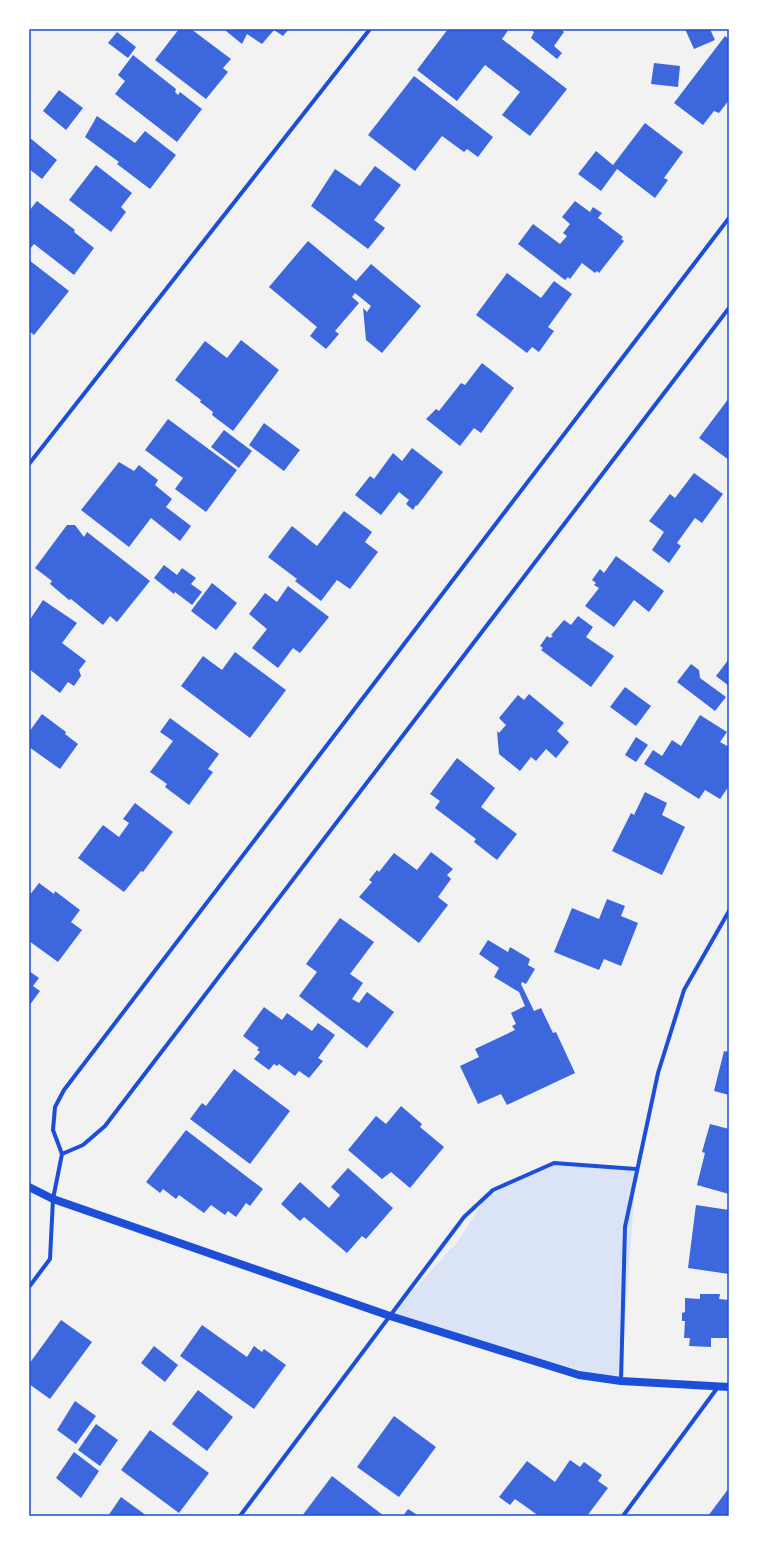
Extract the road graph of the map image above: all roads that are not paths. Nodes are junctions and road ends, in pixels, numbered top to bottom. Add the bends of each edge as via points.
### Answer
1 (370, 29) edge
2 (729, 218) edge
3 (729, 308) edge
4 (29, 464) edge
5 (729, 911) edge
6 (62, 1154) junction
7 (636, 1169) junction
8 (29, 1187) edge
9 (53, 1199) junction
10 (29, 1287) edge
11 (390, 1316) junction
12 (621, 1381) junction
13 (719, 1386) junction
14 (729, 1386) edge
15 (240, 1516) edge
16 (623, 1516) edge

1 - 4 street
2 - 6 street via 64,1090 55,1107 53,1130
3 - 6 street via 105,1126 83,1144
5 - 7 street via 684,990 658,1073
6 - 9 street
7 - 11 street via 554,1163 493,1190 464,1217
7 - 12 street via 625,1227
8 - 9 main road
9 - 10 street via 50,1259
9 - 11 main road
11 - 12 main road via 579,1375
11 - 15 street
12 - 13 main road
13 - 14 main road
13 - 16 street

